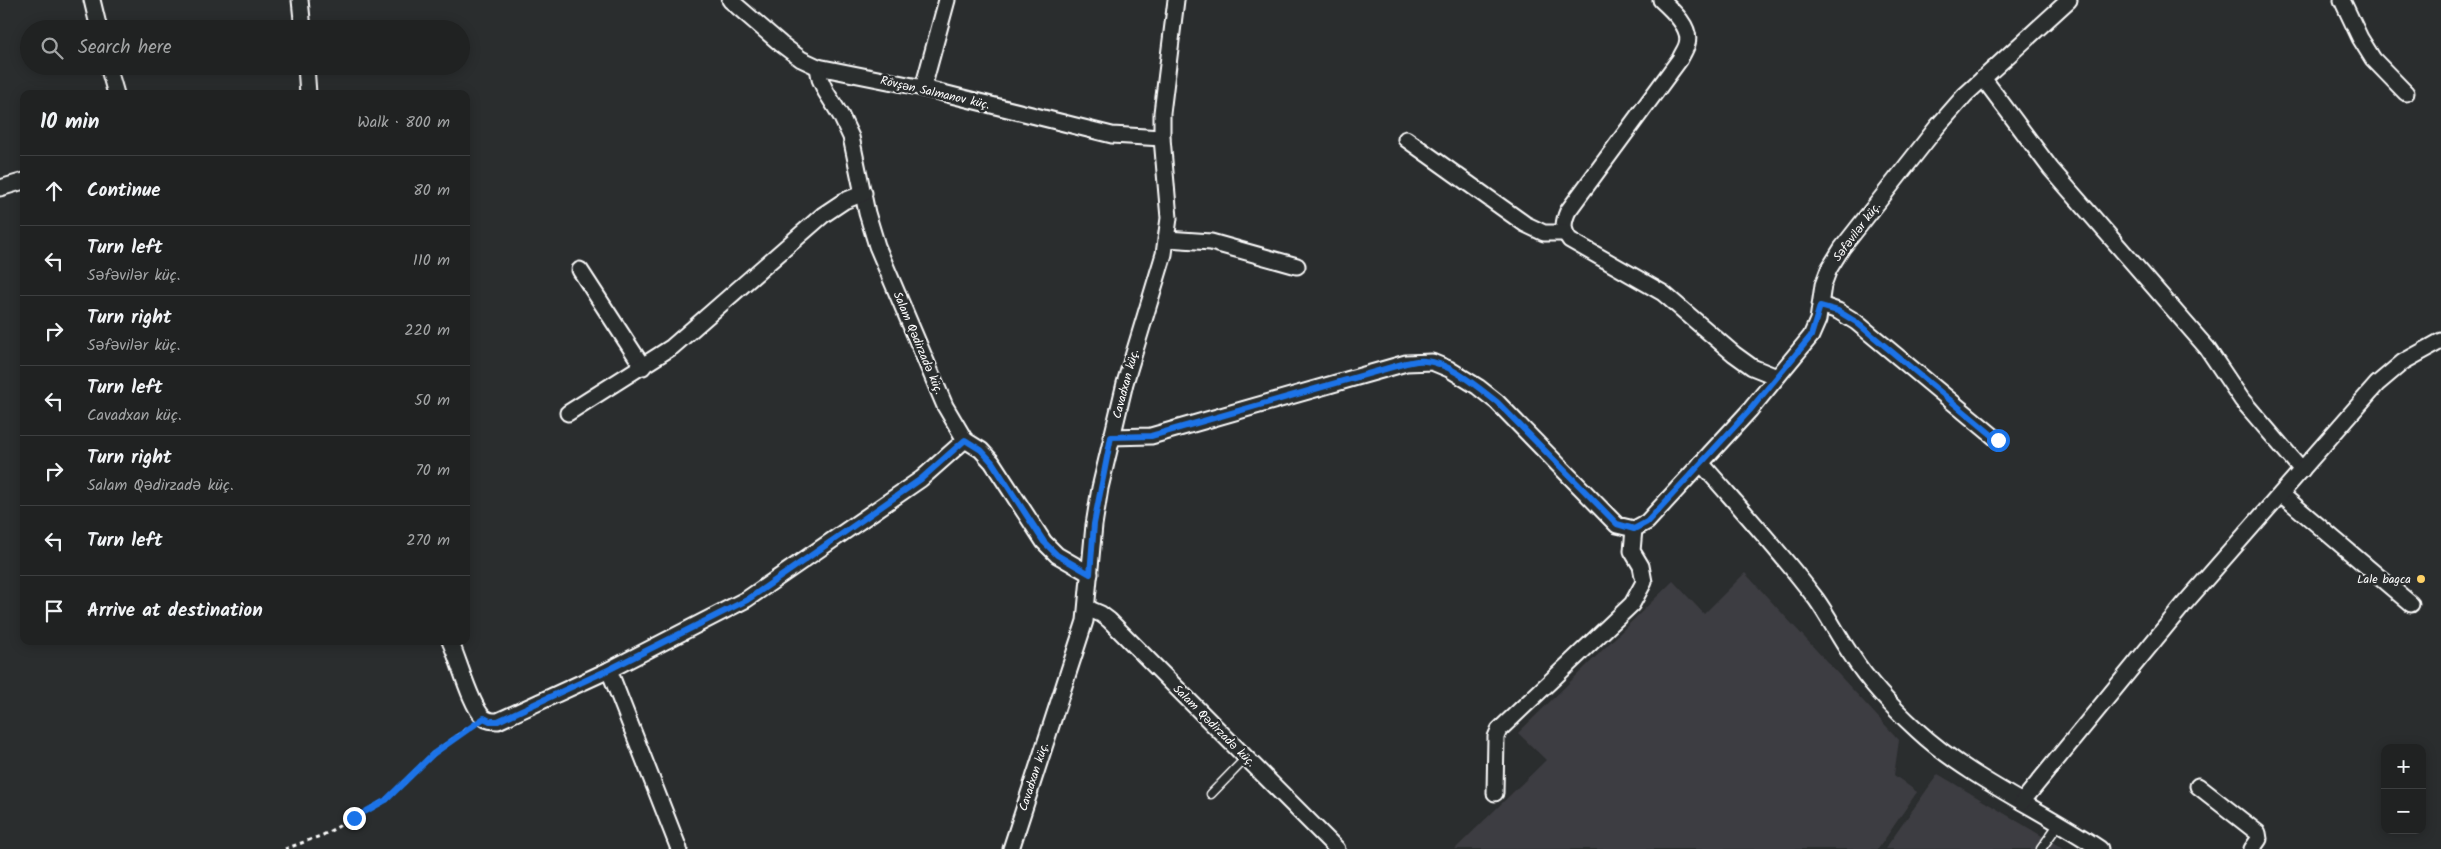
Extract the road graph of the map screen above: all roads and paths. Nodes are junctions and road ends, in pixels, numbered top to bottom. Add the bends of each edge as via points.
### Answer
1 (92, 0) edge
2 (300, 0) edge
3 (730, 0) edge
4 (947, 0) edge
5 (1176, 0) edge
6 (1661, 0) edge
7 (2070, 0) edge
8 (2342, 0) edge
9 (97, 20) edge
10 (302, 20) edge
11 (818, 67) junction
12 (111, 75) edge
13 (307, 75) edge
14 (1983, 78) junction
15 (923, 88) junction
16 (115, 90) edge
17 (308, 90) edge
18 (2406, 93) dead end
19 (1162, 138) junction
20 (1406, 139) dead end
21 (20, 182) edge
22 (0, 188) edge
23 (864, 193) junction
24 (1564, 233) junction
25 (1166, 238) junction
26 (1297, 266) dead end
27 (580, 270) dead end
28 (1820, 306) junction
29 (2441, 341) edge
30 (642, 367) junction
31 (1777, 377) junction
32 (568, 413) dead end
33 (1111, 437) junction
34 (965, 440) junction
35 (1998, 440) dead end
36 (1701, 463) junction
37 (2302, 470) junction
38 (2282, 494) junction
39 (1634, 529) junction
40 (1090, 574) junction
41 (2411, 604) dead end
42 (1087, 608) junction
43 (452, 645) edge
44 (608, 670) junction
45 (484, 718) junction
46 (1246, 758) junction
47 (2198, 786) dead end
48 (1495, 793) dead end
49 (1211, 794) dead end
50 (2022, 802) junction
51 (2060, 822) junction
52 (285, 849) edge
53 (679, 849) edge
54 (1011, 849) edge
55 (1337, 849) edge
56 (2041, 849) edge
57 (2100, 849) edge
58 (2252, 849) edge

1 - 9 street
2 - 10 street
3 - 11 street, Rövşən Salmanov küç. via 781,44
4 - 15 street
5 - 19 street, Cavadxan küç. via 1162,113
6 - 24 street via 1686,30 1688,43 1680,59 1568,211
7 - 14 street, Səfəvilər küç.
8 - 18 street via 2373,58
11 - 15 street, Rövşən Salmanov küç.
11 - 23 street, Salam Qədirzadə küç. via 826,92 851,137
12 - 16 street
13 - 17 street
14 - 28 street, Səfəvilər küç. via 1937,127 1842,248 1829,269
14 - 37 street via 2051,169 2207,348 2242,400
15 - 19 street, Rövşən Salmanov küç. via 1112,136
19 - 25 street, Cavadxan küç. via 1169,218
20 - 24 street via 1525,224 1544,233
21 - 22 street
23 - 30 street via 844,201 823,216 672,347
23 - 34 street, Salam Qədirzadə küç. via 878,246 896,291 945,406
24 - 31 street via 1570,240 1663,293 1734,354 1752,367
25 - 26 street via 1211,242
25 - 33 street, Cavadxan küç.
27 - 30 street
28 - 31 street, Səfəvilər küç. via 1811,336
28 - 35 street via 1838,311 1856,322
29 - 37 street via 2403,362 2377,384
30 - 32 street
31 - 36 street, Səfəvilər küç.
33 - 39 street via 1151,436 1406,363 1432,362 1449,369 1497,402 1617,524
33 - 40 street, Cavadxan küç. via 1094,524
34 - 40 street, Salam Qədirzadə küç. via 992,462 1044,542 1057,555
34 - 44 street via 921,479 772,583 724,612
36 - 39 street, Səfəvilər küç. via 1647,522
36 - 50 street via 1792,567 1818,601 1853,658 1886,698 1918,731 1949,756
37 - 38 street
38 - 41 street
38 - 50 street via 2185,603
39 - 48 street via 1632,551 1641,566 1644,582 1632,604 1499,730 1496,737
40 - 42 street, Cavadxan küç.
42 - 46 street, Salam Qədirzadə küç. via 1109,620
42 - 54 street, Cavadxan küç. via 1081,636
43 - 45 street via 476,707
44 - 45 street via 498,721
44 - 53 street
45 - 52 path via 433,754 386,800 323,835
46 - 49 lane
46 - 55 street, Salam Qədirzadə küç.
47 - 58 street via 2258,833 2259,839
50 - 51 street
51 - 56 lane
51 - 57 street

